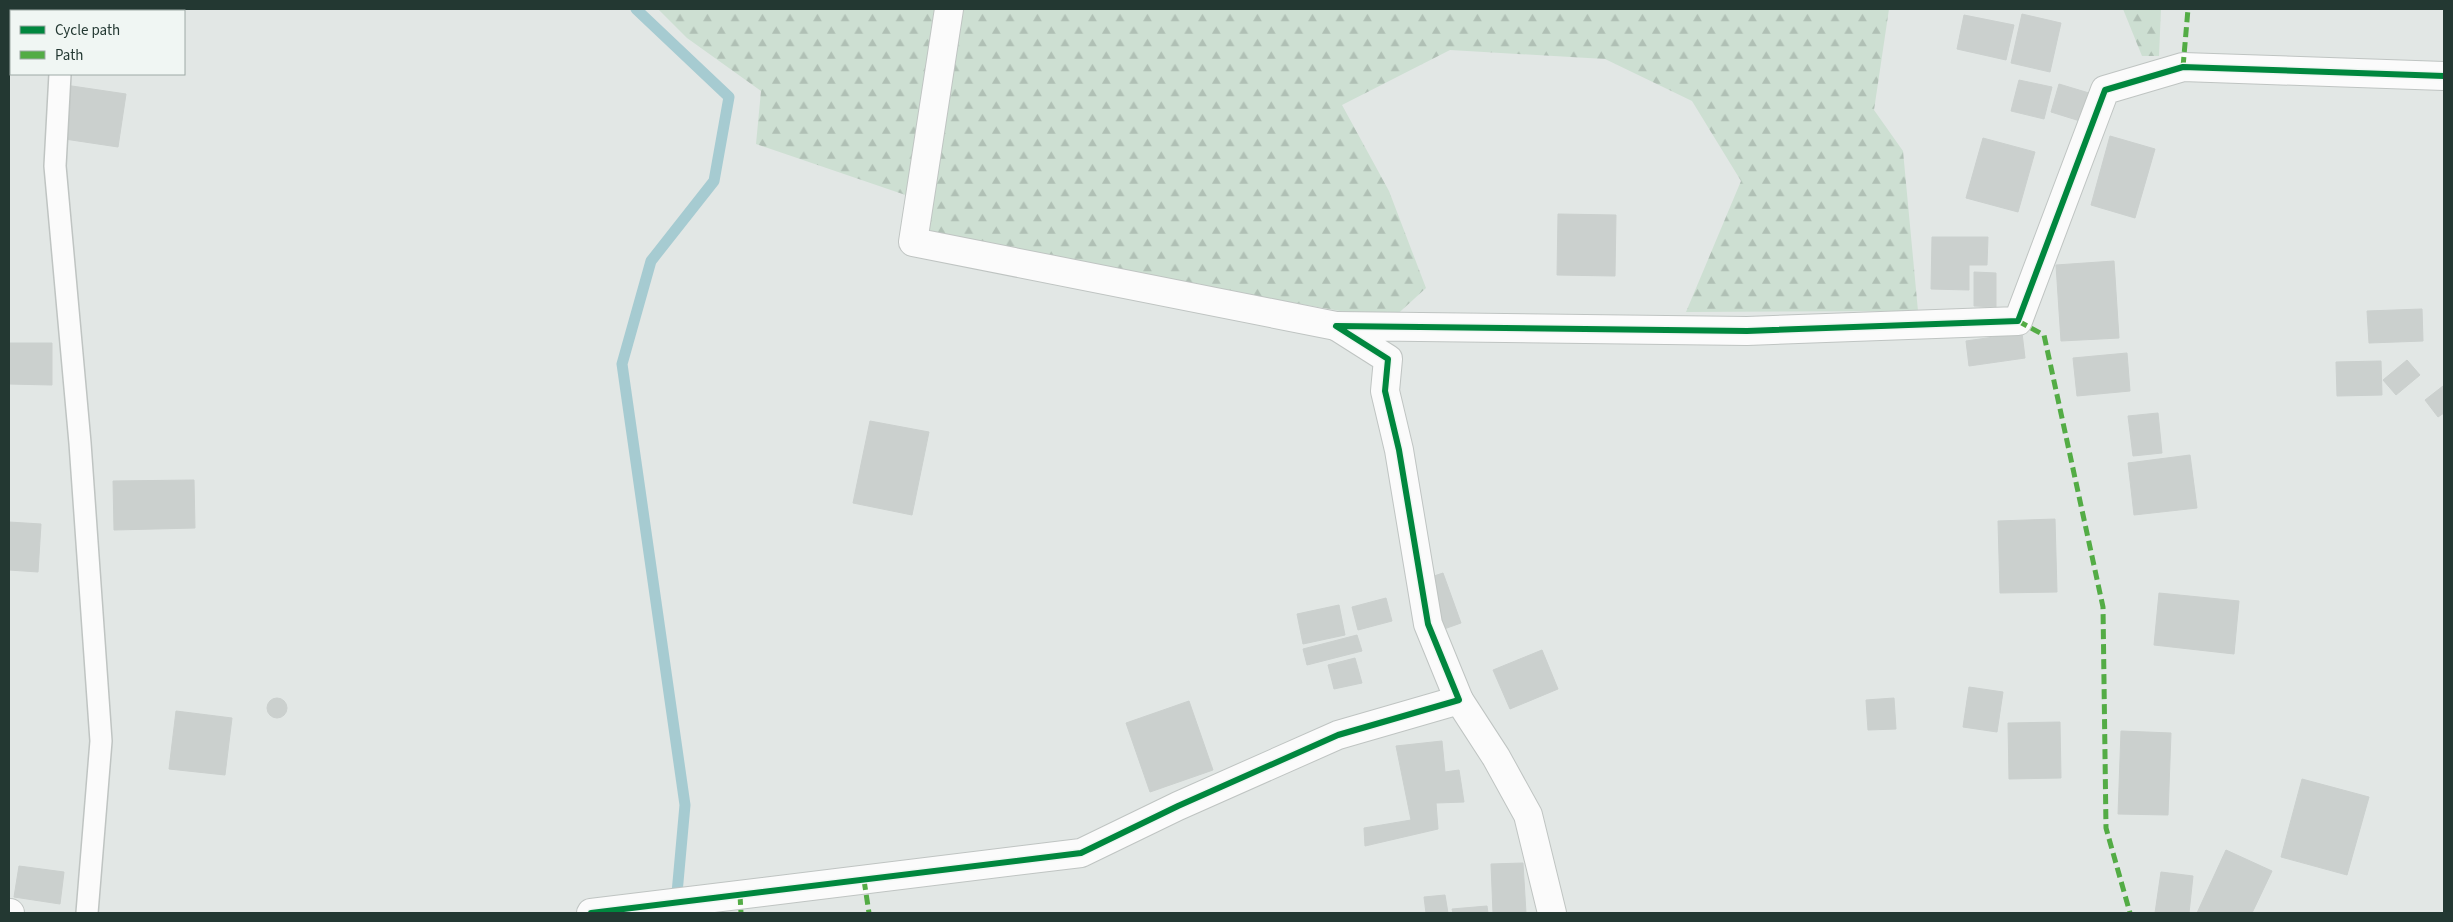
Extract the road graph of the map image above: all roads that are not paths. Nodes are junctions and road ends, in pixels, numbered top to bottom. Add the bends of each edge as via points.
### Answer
1 (949, 9) edge
2 (60, 75) edge
3 (2444, 76) edge
4 (1336, 326) junction
5 (1458, 700) junction
6 (88, 913) edge
7 (591, 913) edge
8 (1552, 913) edge

1 - 4 street via 913,242
2 - 6 lane via 55,166 80,443 101,741
3 - 4 street via 2183,67 2105,90 2018,321 1747,331
4 - 5 street via 1388,360 1385,391 1399,450 1428,624
5 - 7 street via 1338,735 1081,852
5 - 8 street via 1496,756 1528,815

